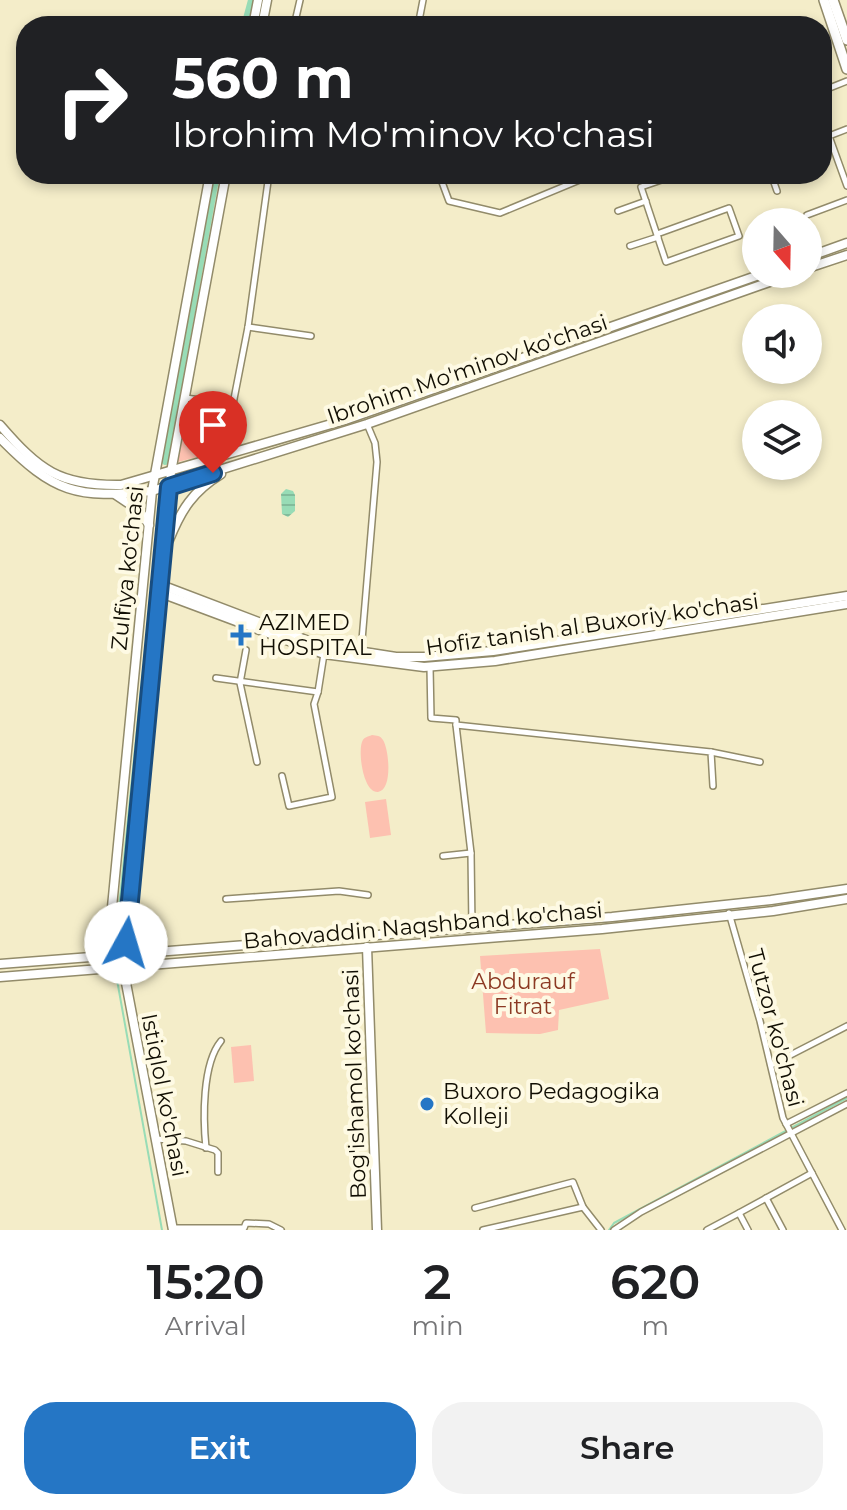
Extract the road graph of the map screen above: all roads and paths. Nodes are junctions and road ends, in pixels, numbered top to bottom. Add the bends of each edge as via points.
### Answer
1 (833, 0) edge
2 (832, 24) edge
3 (847, 40) edge
4 (847, 69) edge
5 (832, 144) edge
6 (208, 184) edge
7 (224, 184) edge
8 (268, 184) edge
9 (443, 184) edge
10 (570, 184) edge
11 (650, 184) edge
12 (775, 184) edge
13 (847, 186) edge
14 (777, 191) dead end
15 (847, 200) edge
16 (646, 201) junction
17 (822, 209) edge
18 (618, 211) dead end
19 (657, 235) junction
20 (847, 243) edge
21 (630, 246) dead end
22 (822, 252) edge
23 (847, 255) edge
24 (822, 263) edge
25 (742, 281) edge
26 (752, 288) edge
27 (248, 327) junction
28 (311, 336) dead end
29 (185, 398) junction
30 (180, 420) junction
31 (345, 420) junction
32 (367, 424) junction
33 (0, 425) edge
34 (348, 431) junction
35 (0, 438) edge
36 (234, 453) junction
37 (235, 466) junction
38 (171, 472) junction
39 (154, 477) junction
40 (169, 487) junction
41 (152, 491) junction
42 (115, 495) junction
43 (149, 525) junction
44 (165, 548) junction
45 (161, 589) junction
46 (847, 596) edge
47 (847, 604) edge
48 (759, 614) junction
49 (246, 650) dead end
50 (320, 651) junction
51 (361, 656) junction
52 (430, 667) junction
53 (216, 678) dead end
54 (240, 683) junction
55 (318, 692) junction
56 (456, 725) junction
57 (711, 752) junction
58 (257, 762) dead end
59 (760, 762) dead end
60 (282, 776) dead end
61 (713, 786) dead end
62 (471, 853) junction
63 (443, 856) dead end
64 (847, 889) edge
65 (368, 895) dead end
66 (226, 899) dead end
67 (847, 899) edge
68 (727, 905) junction
69 (730, 916) junction
70 (472, 929) junction
71 (128, 930) junction
72 (111, 936) junction
73 (370, 938) junction
74 (366, 949) junction
75 (159, 953) junction
76 (120, 955) junction
77 (102, 957) junction
78 (0, 964) edge
79 (123, 967) junction
80 (0, 977) edge
81 (847, 1026) edge
82 (221, 1041) dead end
83 (771, 1065) junction
84 (847, 1093) edge
85 (847, 1104) edge
86 (786, 1124) junction
87 (791, 1132) junction
88 (154, 1139) junction
89 (206, 1148) junction
90 (218, 1172) dead end
91 (812, 1173) junction
92 (766, 1198) junction
93 (583, 1207) junction
94 (475, 1208) dead end
95 (739, 1213) junction
96 (173, 1229) edge
97 (281, 1230) edge
98 (377, 1230) edge
99 (483, 1230) edge
100 (601, 1230) edge
101 (614, 1230) edge
102 (707, 1230) edge
103 (748, 1230) edge
104 (783, 1230) edge
105 (842, 1230) edge

1 - 3 main road
2 - 4 main road
5 - 13 street
6 - 39 main road, Zulfiya ko'chasi
7 - 29 main road, Zulfiya ko'chasi
8 - 27 street
9 - 10 street via 449,201 500,213
11 - 16 street via 641,187
12 - 14 street
15 - 17 street
16 - 18 street
16 - 19 street
19 - 19 street via 729,208 739,236 666,262
19 - 21 street
20 - 22 main road
23 - 24 main road
25 - 31 main road, Ibrohim Mo'minov ko'chasi
26 - 32 main road, Ibrohim Mo'minov ko'chasi
27 - 28 street
27 - 29 street via 233,404
29 - 30 main road, Zulfiya ko'chasi
30 - 36 main road via 200,448
30 - 38 main road, Zulfiya ko'chasi
31 - 34 main road
31 - 36 main road, Ibrohim Mo'minov ko'chasi
32 - 34 main road, Ibrohim Mo'minov ko'chasi
32 - 51 street via 377,462
33 - 39 main road via 33,459 70,482 121,485
34 - 37 main road, Ibrohim Mo'minov ko'chasi
35 - 42 main road via 34,471 61,487
36 - 38 main road, Ibrohim Mo'minov ko'chasi
37 - 40 main road, Ibrohim Mo'minov ko'chasi
37 - 44 main road via 189,499
38 - 39 main road, Ibrohim Mo'minov ko'chasi
38 - 40 main road, Zulfiya ko'chasi
39 - 41 main road, Zulfiya ko'chasi
40 - 41 main road, Ibrohim Mo'minov ko'chasi
40 - 44 main road, Zulfiya ko'chasi
41 - 42 main road
41 - 43 main road, Zulfiya ko'chasi
42 - 43 main road via 140,511
43 - 72 main road, Zulfiya ko'chasi
44 - 45 main road, Zulfiya ko'chasi
45 - 50 main road, Hofiz tanish al Buxoriy ko'chasi
45 - 71 main road, Zulfiya ko'chasi
46 - 48 main road, Hofiz tanish al Buxoriy ko'chasi
47 - 48 main road, Hofiz tanish al Buxoriy ko'chasi
48 - 51 main road, Hofiz tanish al Buxoriy ko'chasi via 493,651
48 - 52 main road, Hofiz tanish al Buxoriy ko'chasi via 495,661
49 - 54 street
50 - 51 main road, Hofiz tanish al Buxoriy ko'chasi
50 - 55 street
51 - 52 main road, Hofiz tanish al Buxoriy ko'chasi
52 - 56 street via 431,718 456,720
53 - 54 street
54 - 55 street
54 - 58 street
55 - 60 street via 314,704 332,797 289,806
56 - 57 street
56 - 62 street
57 - 59 street
57 - 61 street
62 - 63 street
62 - 70 street
64 - 68 main road, Bahovaddin Naqshband ko'chasi
65 - 66 street via 339,891
67 - 69 main road, Bahovaddin Naqshband ko'chasi
68 - 69 street, Tutzor ko'chasi
68 - 70 main road, Bahovaddin Naqshband ko'chasi
69 - 74 main road, Bahovaddin Naqshband ko'chasi
69 - 83 street, Tutzor ko'chasi
70 - 73 main road, Bahovaddin Naqshband ko'chasi
71 - 75 main road via 141,948
71 - 76 main road, Zulfiya ko'chasi
72 - 76 main road, Zulfiya ko'chasi
72 - 77 main road
73 - 74 main road, Bog'ishamol ko'chasi
73 - 75 main road, Bahovaddin Naqshband ko'chasi
74 - 79 main road, Bahovaddin Naqshband ko'chasi
74 - 98 main road, Bog'ishamol ko'chasi
75 - 76 main road, Bahovaddin Naqshband ko'chasi
76 - 77 main road, Bahovaddin Naqshband ko'chasi
76 - 79 main road, Istiqlol ko'chasi
77 - 78 main road, Bahovaddin Naqshband ko'chasi
79 - 80 main road, Bahovaddin Naqshband ko'chasi
79 - 88 main road, Istiqlol ko'chasi
81 - 83 street
82 - 89 street via 212,1054 204,1104
83 - 86 street, Tutzor ko'chasi
84 - 86 street
85 - 87 street
86 - 87 street, Tutzor ko'chasi
87 - 91 street, Tutzor ko'chasi
87 - 101 street
88 - 89 street
88 - 96 main road, Istiqlol ko'chasi
89 - 90 street via 218,1153
91 - 92 street
91 - 105 street, Tutzor ko'chasi
92 - 95 street
92 - 104 street
93 - 94 street via 573,1182
93 - 99 street
93 - 100 street
95 - 102 street
95 - 103 street
96 - 97 street via 244,1228 246,1223

